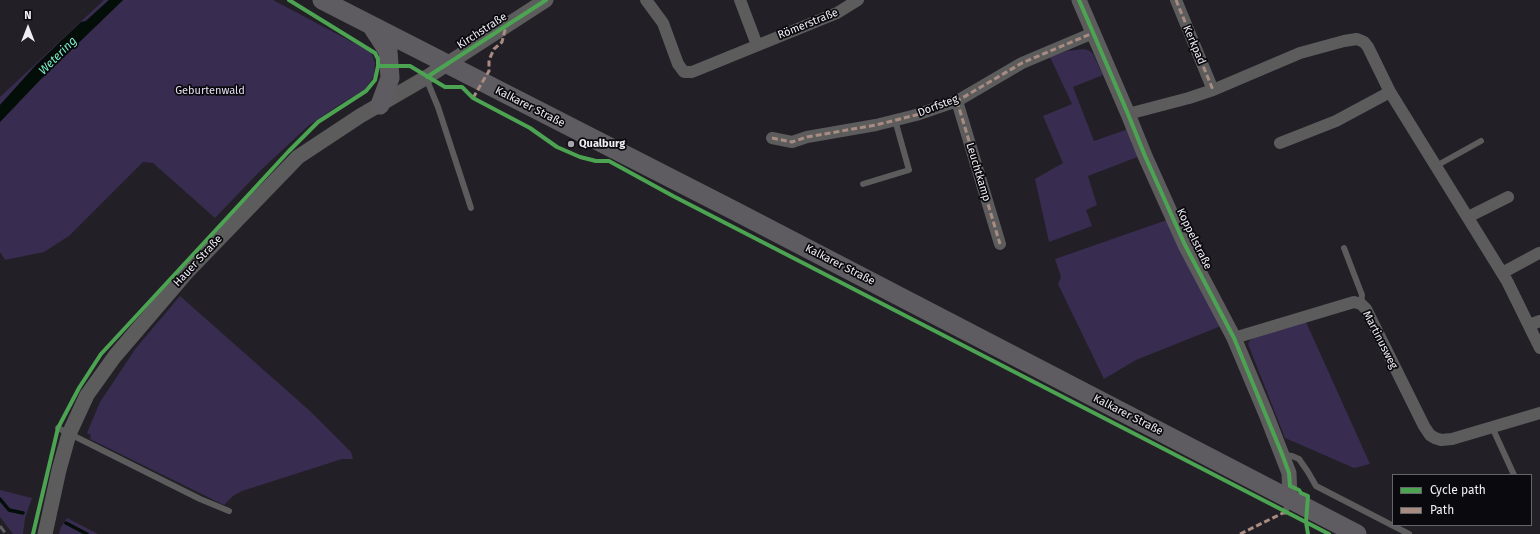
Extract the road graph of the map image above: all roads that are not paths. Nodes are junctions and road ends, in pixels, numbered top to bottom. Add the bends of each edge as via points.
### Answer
1 (322, 0) edge
2 (546, 0) edge
3 (646, 0) edge
4 (740, 0) edge
5 (858, 0) edge
6 (1079, 0) edge
7 (1176, 0) edge
8 (372, 25) junction
9 (1093, 33) junction
10 (757, 45) junction
11 (448, 64) junction
12 (426, 78) junction
13 (1213, 90) junction
14 (1390, 92) junction
15 (957, 101) junction
16 (380, 104) junction
17 (1128, 114) junction
18 (894, 120) junction
19 (772, 138) dead end
20 (1481, 141) dead end
21 (1280, 143) dead end
22 (1436, 166) junction
23 (863, 184) dead end
24 (1508, 197) dead end
25 (471, 208) dead end
26 (1468, 217) junction
27 (1000, 244) dead end
28 (1344, 248) dead end
29 (1539, 253) edge
30 (1502, 273) junction
31 (1360, 304) junction
32 (1534, 323) edge
33 (1234, 338) junction
34 (1540, 348) edge
35 (1540, 413) edge
36 (1492, 427) junction
37 (63, 430) junction
38 (1282, 454) junction
39 (1514, 474) edge
40 (1288, 506) junction
41 (229, 511) dead end
42 (1392, 525) edge
43 (1394, 526) edge
44 (45, 534) edge
45 (1357, 534) edge
46 (1409, 534) edge

1 - 8 main road, Kalkarer Straße
2 - 11 street, Kirchstraße
3 - 10 street, Römerstraße via 663,23 678,64 684,72 692,72
4 - 10 street
5 - 10 street, Römerstraße via 837,13
6 - 9 street, Koppelstraße
7 - 13 street, Kerkpad
8 - 11 main road, Kalkarer Straße
8 - 16 main road via 388,51 390,78
9 - 15 street, Dorfsteg via 1022,63
9 - 17 street, Koppelstraße
11 - 12 street, Hauer Straße
11 - 40 main road, Kalkarer Straße via 740,214
12 - 16 street, Hauer Straße
12 - 25 lane
13 - 14 street via 1300,53 1357,40 1364,42 1368,47
13 - 17 street
14 - 21 street via 1336,121
14 - 22 street
15 - 18 street, Dorfsteg
15 - 27 street, Leuchtkamp
16 - 37 street, Hauer Straße via 298,157 186,273 115,356
17 - 33 street, Koppelstraße via 1144,156 1182,238
18 - 19 street, Dorfsteg via 792,142
18 - 23 lane via 909,170
20 - 22 lane
22 - 26 street
24 - 26 street
26 - 30 street
28 - 31 lane via 1362,295
29 - 30 street
30 - 32 street
31 - 33 street, Martinusweg via 1345,304
31 - 36 street, Martinusweg via 1366,309 1430,435 1441,440 1452,439
32 - 34 street
33 - 38 street, Koppelstraße
35 - 36 street, Martinusweg
36 - 39 lane
37 - 41 lane
37 - 44 street, Hauer Straße via 59,470
38 - 40 street, Koppelstraße via 1288,473
38 - 42 lane via 1298,459 1316,486
40 - 45 main road, Kalkarer Straße
43 - 46 lane

